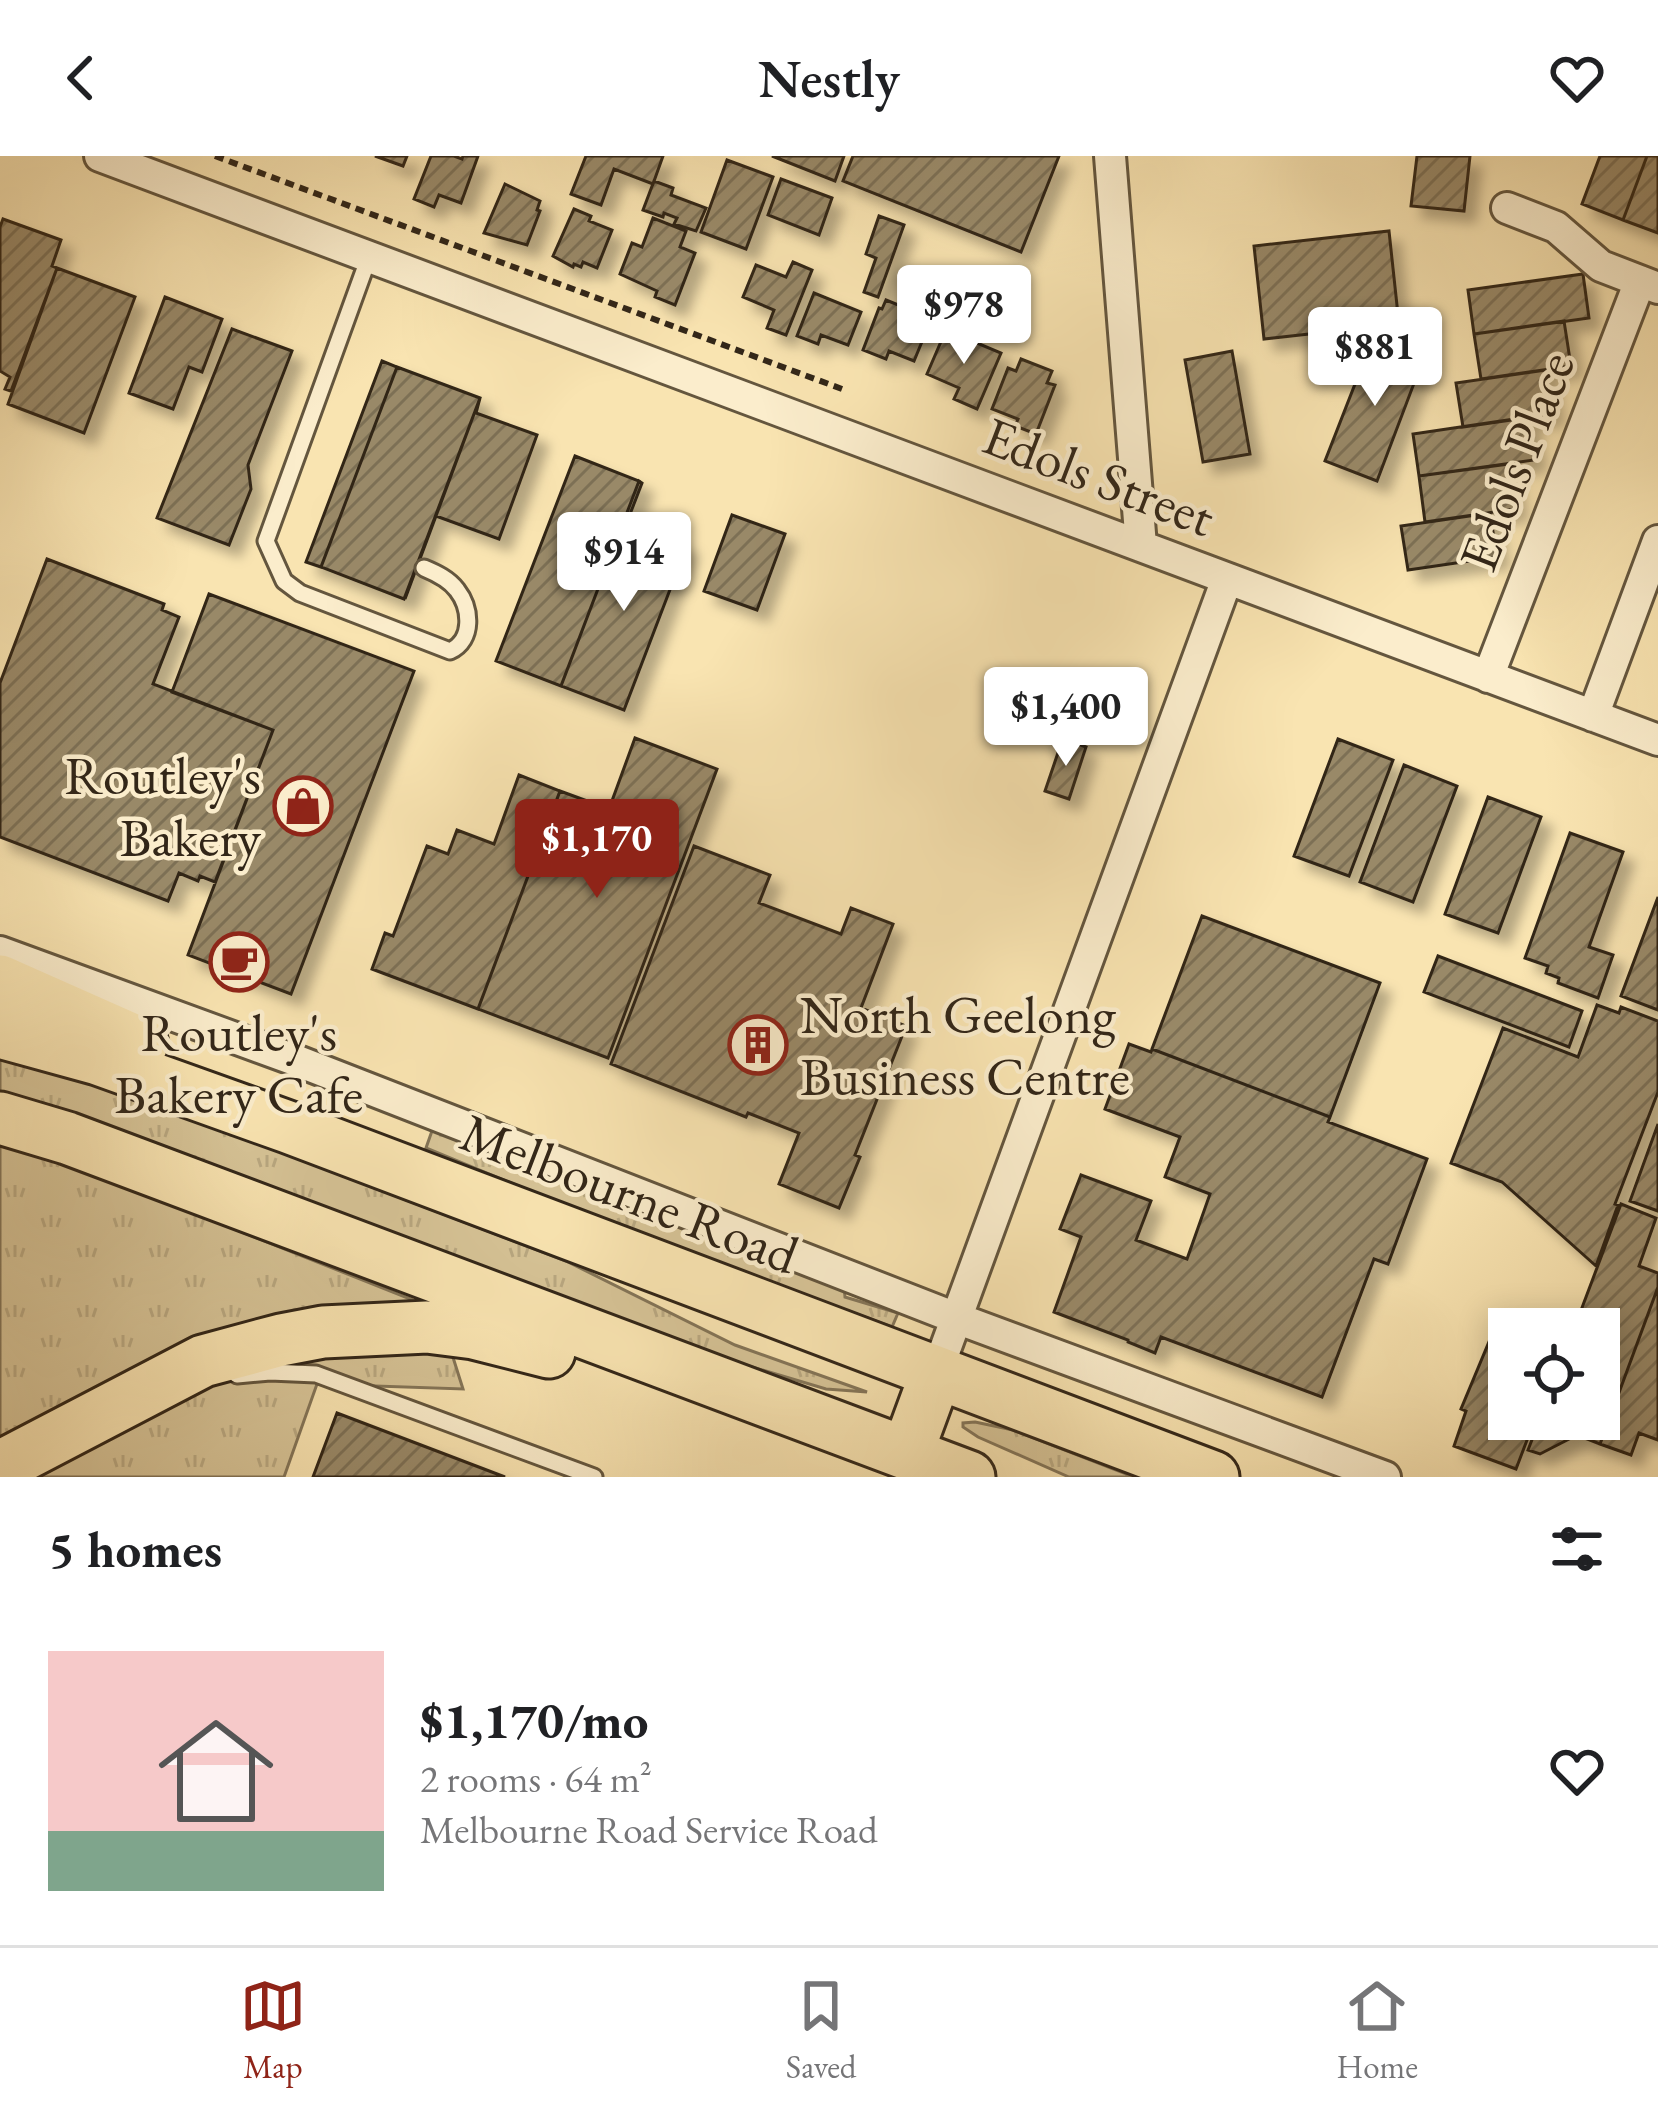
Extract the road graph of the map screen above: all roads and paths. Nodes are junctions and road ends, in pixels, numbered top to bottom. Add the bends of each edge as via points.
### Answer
1 (100, 156) edge
2 (215, 156) edge
3 (1110, 156) edge
4 (1507, 208) dead end
5 (369, 257) junction
6 (1649, 284) edge
7 (842, 389) dead end
8 (1658, 541) edge
9 (1141, 546) junction
10 (424, 568) dead end
11 (1227, 579) junction
12 (1488, 676) junction
13 (1593, 716) junction
14 (1658, 740) edge
15 (0, 952) edge
16 (0, 981) edge
17 (0, 1032) edge
18 (0, 1118) edge
19 (288, 1127) junction
20 (956, 1318) junction
21 (936, 1374) junction
22 (163, 1380) junction
23 (754, 1396) junction
24 (0, 1467) edge
25 (929, 1467) edge
26 (594, 1477) edge
27 (1213, 1477) edge
28 (1385, 1477) edge

1 - 5 street, Edols Street
2 - 7 path
3 - 9 street
4 - 6 street, Edols Place via 1556,227 1600,266
5 - 9 street, Edols Street
5 - 10 lane via 266,541 284,580 300,593 450,650 460,646 469,621 461,596
6 - 12 street, Edols Place
8 - 13 street
9 - 11 street, Edols Street
11 - 12 street, Edols Street
11 - 20 street
12 - 13 street, Edols Street
13 - 14 street, Edols Street
15 - 20 street
16 - 19 highway via 151,1048
17 - 19 highway, Melbourne Road
18 - 23 highway
19 - 21 highway, Melbourne Road
20 - 21 street
20 - 28 street
21 - 25 highway
21 - 27 highway, Melbourne Road
22 - 23 highway via 281,1340 427,1327
22 - 24 highway
22 - 26 lane via 316,1374
23 - 25 highway

